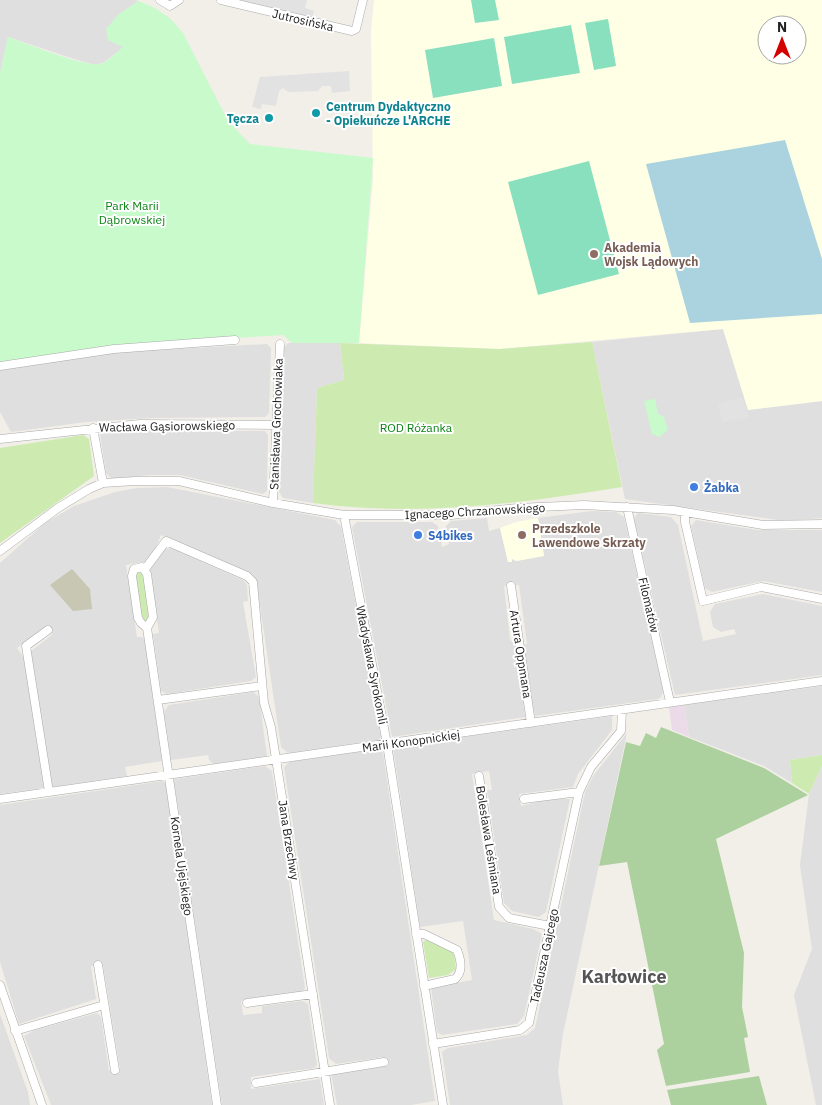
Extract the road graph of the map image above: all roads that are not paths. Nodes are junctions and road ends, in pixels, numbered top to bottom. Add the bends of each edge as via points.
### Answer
1 (160, 0) edge
2 (178, 0) edge
3 (221, 0) edge
4 (363, 0) edge
5 (235, 340) dead end
6 (280, 344) dead end
7 (0, 366) edge
8 (275, 425) junction
9 (93, 428) junction
10 (0, 439) edge
11 (102, 483) junction
12 (273, 503) junction
13 (627, 508) junction
14 (685, 512) junction
15 (344, 514) junction
16 (822, 524) edge
17 (0, 551) edge
18 (145, 569) junction
19 (511, 586) dead end
20 (822, 599) edge
21 (148, 628) junction
22 (48, 630) dead end
23 (822, 681) edge
24 (262, 686) junction
25 (158, 700) junction
26 (670, 702) junction
27 (622, 710) junction
28 (531, 723) junction
29 (387, 744) junction
30 (276, 760) junction
31 (169, 775) junction
32 (479, 776) dead end
33 (49, 792) junction
34 (579, 792) junction
35 (0, 799) edge
36 (524, 799) dead end
37 (550, 926) junction
38 (416, 934) junction
39 (98, 965) dead end
40 (0, 985) edge
41 (424, 986) junction
42 (314, 994) junction
43 (247, 1004) dead end
44 (104, 1005) junction
45 (15, 1032) junction
46 (433, 1044) junction
47 (384, 1062) dead end
48 (114, 1070) dead end
49 (325, 1072) junction
50 (256, 1083) dead end
51 (42, 1105) edge
52 (217, 1105) edge
53 (330, 1105) edge
54 (443, 1105) edge

1 - 2 street via 170,6
3 - 4 street, Jutrosińska via 352,31 356,29
5 - 7 street via 114,349
6 - 8 street, Stanisława Grochowiaka
8 - 9 street, Wacława Gąsiorowskiego via 140,424
8 - 12 street, Stanisława Grochowiaka
9 - 10 street, Wacława Gąsiorowskiego
9 - 11 street
11 - 12 street, Ignacego Chrzanowskiego via 179,481
11 - 17 street, Ignacego Chrzanowskiego via 58,508
12 - 15 street, Ignacego Chrzanowskiego
13 - 14 street, Ignacego Chrzanowskiego
13 - 15 street, Ignacego Chrzanowskiego via 584,505 450,515
13 - 26 street, Filomatów
14 - 16 street, Ignacego Chrzanowskiego via 763,524
14 - 20 street via 703,601 761,587
15 - 29 street, Władysława Syrokomli
18 - 21 street, Kornela Ujejskiego via 153,617
18 - 21 street, Kornela Ujejskiego via 134,569 132,576 138,618
18 - 24 street, Jana Brzechwy via 166,541 251,578
19 - 28 street, Artura Oppmana
21 - 25 street, Kornela Ujejskiego
22 - 33 street via 26,646
23 - 26 street, Marii Konopnickiej
24 - 25 street
24 - 30 street, Jana Brzechwy
25 - 31 street, Kornela Ujejskiego
26 - 27 street, Marii Konopnickiej
27 - 28 street, Marii Konopnickiej
27 - 34 street, Tadeusza Gajcego via 621,731 592,767
28 - 29 street, Marii Konopnickiej
29 - 30 street, Marii Konopnickiej
29 - 38 street, Władysława Syrokomli
30 - 31 street, Marii Konopnickiej
30 - 42 street, Jana Brzechwy
31 - 33 street, Marii Konopnickiej
31 - 52 street, Kornela Ujejskiego
32 - 37 street, Bolesława Leśmiana via 499,907 509,918
33 - 35 street, Marii Konopnickiej
34 - 36 street
34 - 37 street, Tadeusza Gajcego
37 - 46 street, Tadeusza Gajcego via 529,1022 520,1030
38 - 41 street, Władysława Syrokomli
38 - 41 street via 424,934 457,950 460,957 461,971 455,979
39 - 44 street
40 - 45 street
41 - 46 street, Władysława Syrokomli
42 - 43 street
42 - 49 street, Jana Brzechwy
44 - 45 street
44 - 48 street
45 - 51 street
46 - 54 street, Władysława Syrokomli
47 - 49 street
49 - 50 street
49 - 53 street, Jana Brzechwy

